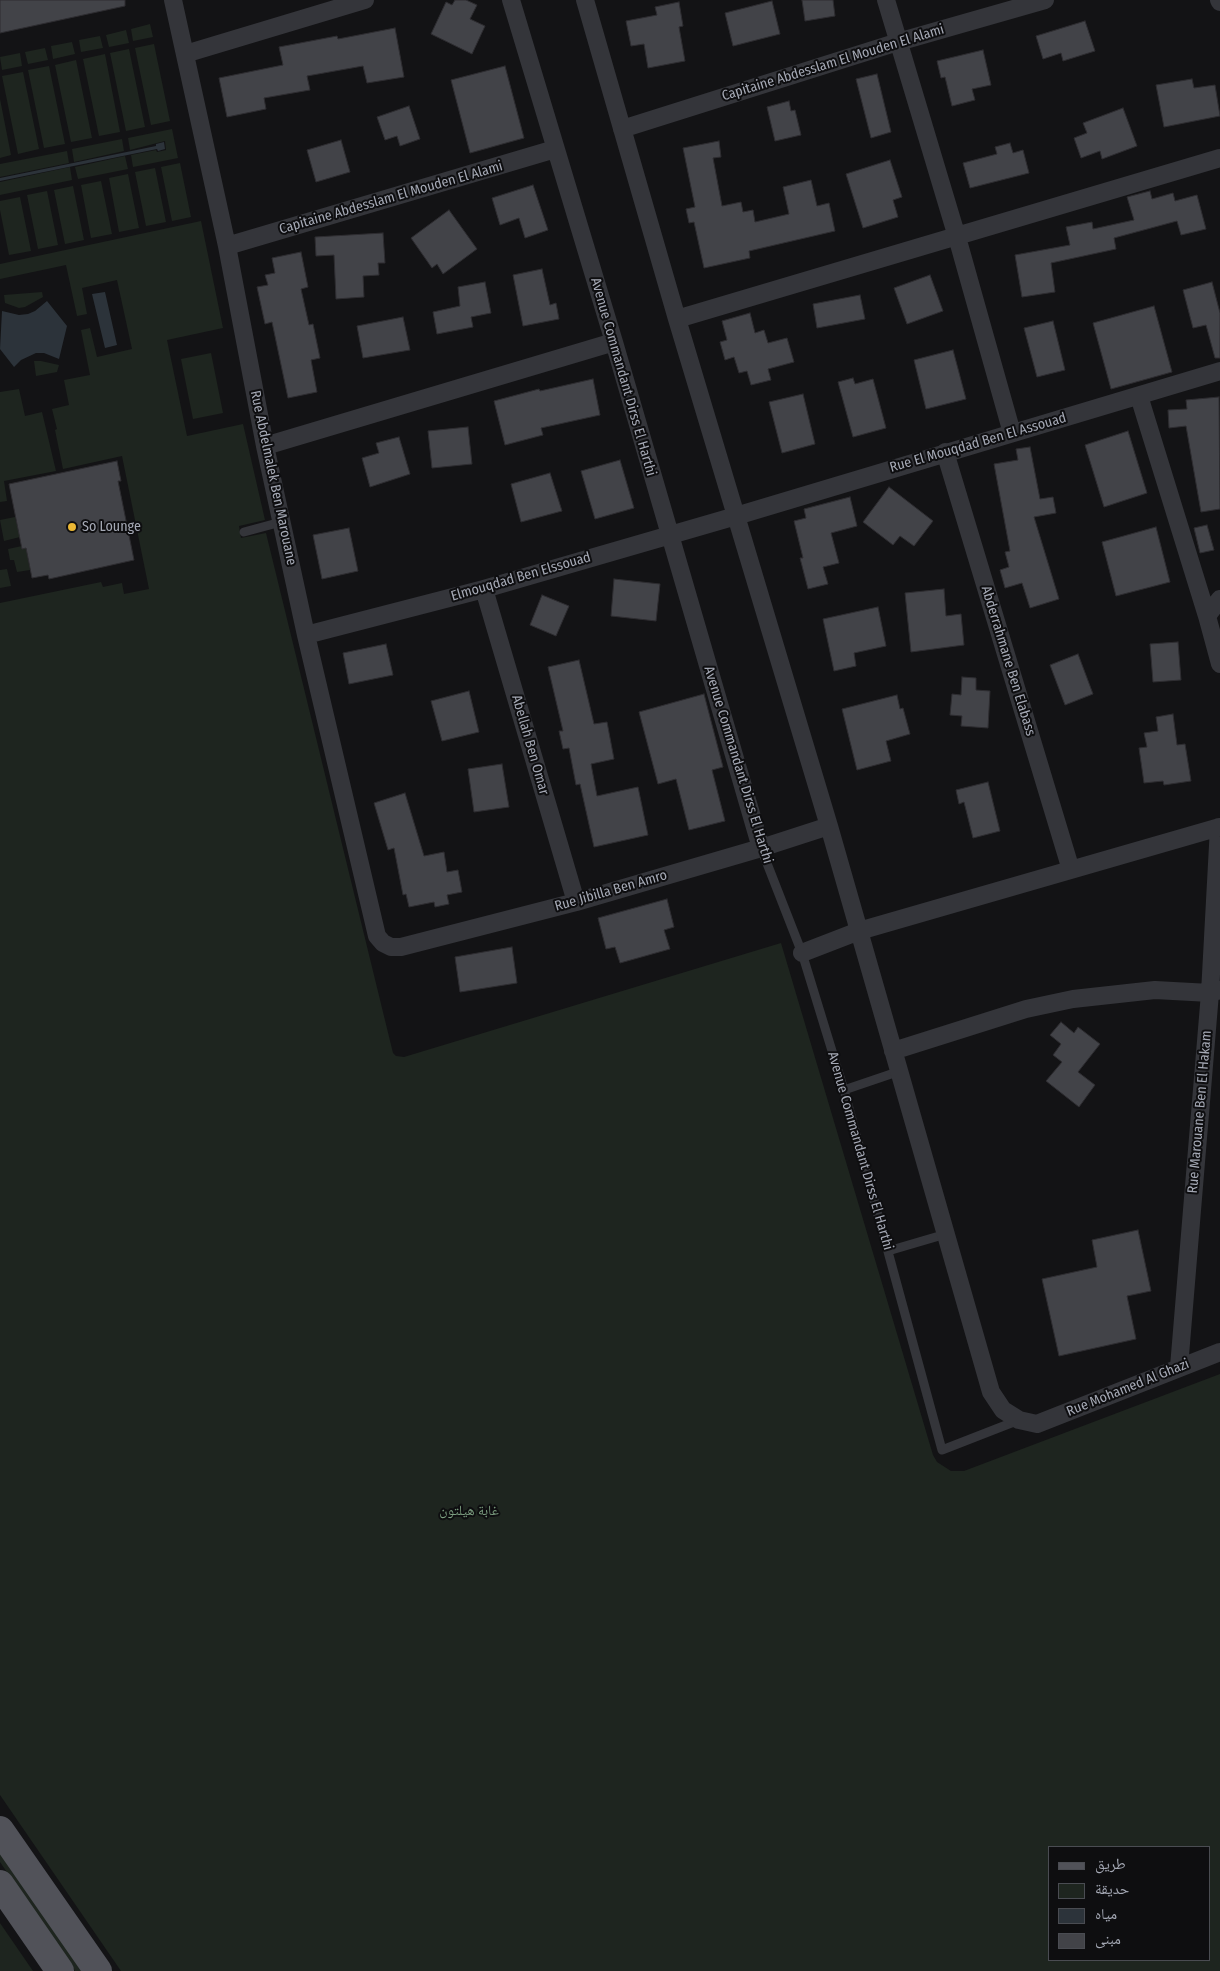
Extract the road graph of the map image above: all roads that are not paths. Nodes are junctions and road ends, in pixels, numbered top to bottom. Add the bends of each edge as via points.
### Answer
1 (173, 0) edge
2 (365, 0) edge
3 (511, 0) edge
4 (585, 0) edge
5 (886, 0) edge
6 (1044, 0) edge
7 (898, 42) junction
8 (185, 54) junction
9 (622, 129) junction
10 (555, 149) junction
11 (1220, 158) edge
12 (957, 237) junction
13 (227, 246) junction
14 (678, 319) junction
15 (614, 342) junction
16 (1220, 370) edge
17 (1139, 396) junction
18 (1012, 433) junction
19 (265, 446) junction
20 (945, 452) junction
21 (736, 516) junction
22 (281, 522) junction
23 (244, 532) dead end
24 (669, 535) junction
25 (484, 588) junction
26 (1220, 598) edge
27 (1207, 616) junction
28 (306, 636) junction
29 (1220, 664) edge
30 (828, 826) junction
31 (1220, 827) edge
32 (761, 848) junction
33 (1071, 870) junction
34 (576, 902) junction
35 (859, 931) junction
36 (391, 947) joint
37 (802, 953) junction
38 (1215, 992) edge
39 (893, 1051) junction
40 (900, 1071) junction
41 (844, 1090) junction
42 (946, 1234) junction
43 (888, 1251) junction
44 (1220, 1352) edge
45 (1179, 1368) junction
46 (1019, 1420) junction
47 (0, 1830) edge
48 (0, 1884) edge
49 (60, 1971) edge
50 (98, 1971) edge

1 - 8 street, Rue Abdelmalek Ben Marouane
2 - 8 street
3 - 10 street, Avenue Commandant Dirss El Harthi
4 - 9 street
5 - 7 street
6 - 7 street, Capitaine Abdesslam El Mouden El Alami
7 - 9 street, Capitaine Abdesslam El Mouden El Alami
7 - 12 street
8 - 13 street, Rue Abdelmalek Ben Marouane
9 - 14 street
10 - 13 street, Capitaine Abdesslam El Mouden El Alami
10 - 15 street, Avenue Commandant Dirss El Harthi
11 - 12 street
12 - 14 street
12 - 18 street
13 - 19 street, Rue Abdelmalek Ben Marouane
14 - 21 street
15 - 19 street
15 - 24 street, Avenue Commandant Dirss El Harthi
16 - 17 street, Rue El Mouqdad Ben El Assouad
17 - 18 street, Rue El Mouqdad Ben El Assouad
17 - 27 street
18 - 20 street, Rue El Mouqdad Ben El Assouad
19 - 22 street, Rue Abdelmalek Ben Marouane
20 - 21 street, Rue El Mouqdad Ben El Assouad
20 - 33 street, Abderrahmane Ben Elabass
21 - 24 street, Elmouqdad Ben Elssouad
21 - 30 street
22 - 23 lane
22 - 28 street, Rue Abdelmalek Ben Marouane
24 - 25 street, Elmouqdad Ben Elssouad
24 - 32 street, Avenue Commandant Dirss El Harthi
25 - 28 street, Elmouqdad Ben Elssouad
25 - 34 street, Abellah Ben Omar
26 - 27 street
27 - 29 street
28 - 36 street, Rue Abdelmalek Ben Marouane via 377,936
30 - 32 street, Rue Jibilla Ben Amro
30 - 35 street
31 - 33 street
31 - 38 street, Rue Marouane Ben El Hakam
32 - 34 street, Rue Jibilla Ben Amro
32 - 37 lane, Avenue Commandant Dirss El Harthi
33 - 35 street
34 - 36 street, Rue Jibilla Ben Amro
35 - 37 street
35 - 39 street
37 - 41 lane, Avenue Commandant Dirss El Harthi
38 - 39 street via 1155,990 1073,999 1026,1009
38 - 45 street, Rue Marouane Ben El Hakam
39 - 40 street
40 - 41 lane
40 - 42 street
41 - 43 lane, Avenue Commandant Dirss El Harthi
42 - 43 lane
42 - 46 street via 991,1392 1003,1410
43 - 46 lane, Avenue Commandant Dirss El Harthi via 942,1450
44 - 45 street, Rue Mohamed Al Ghazi
45 - 46 street, Rue Mohamed Al Ghazi via 1037,1424
47 - 50 main road
48 - 49 main road

